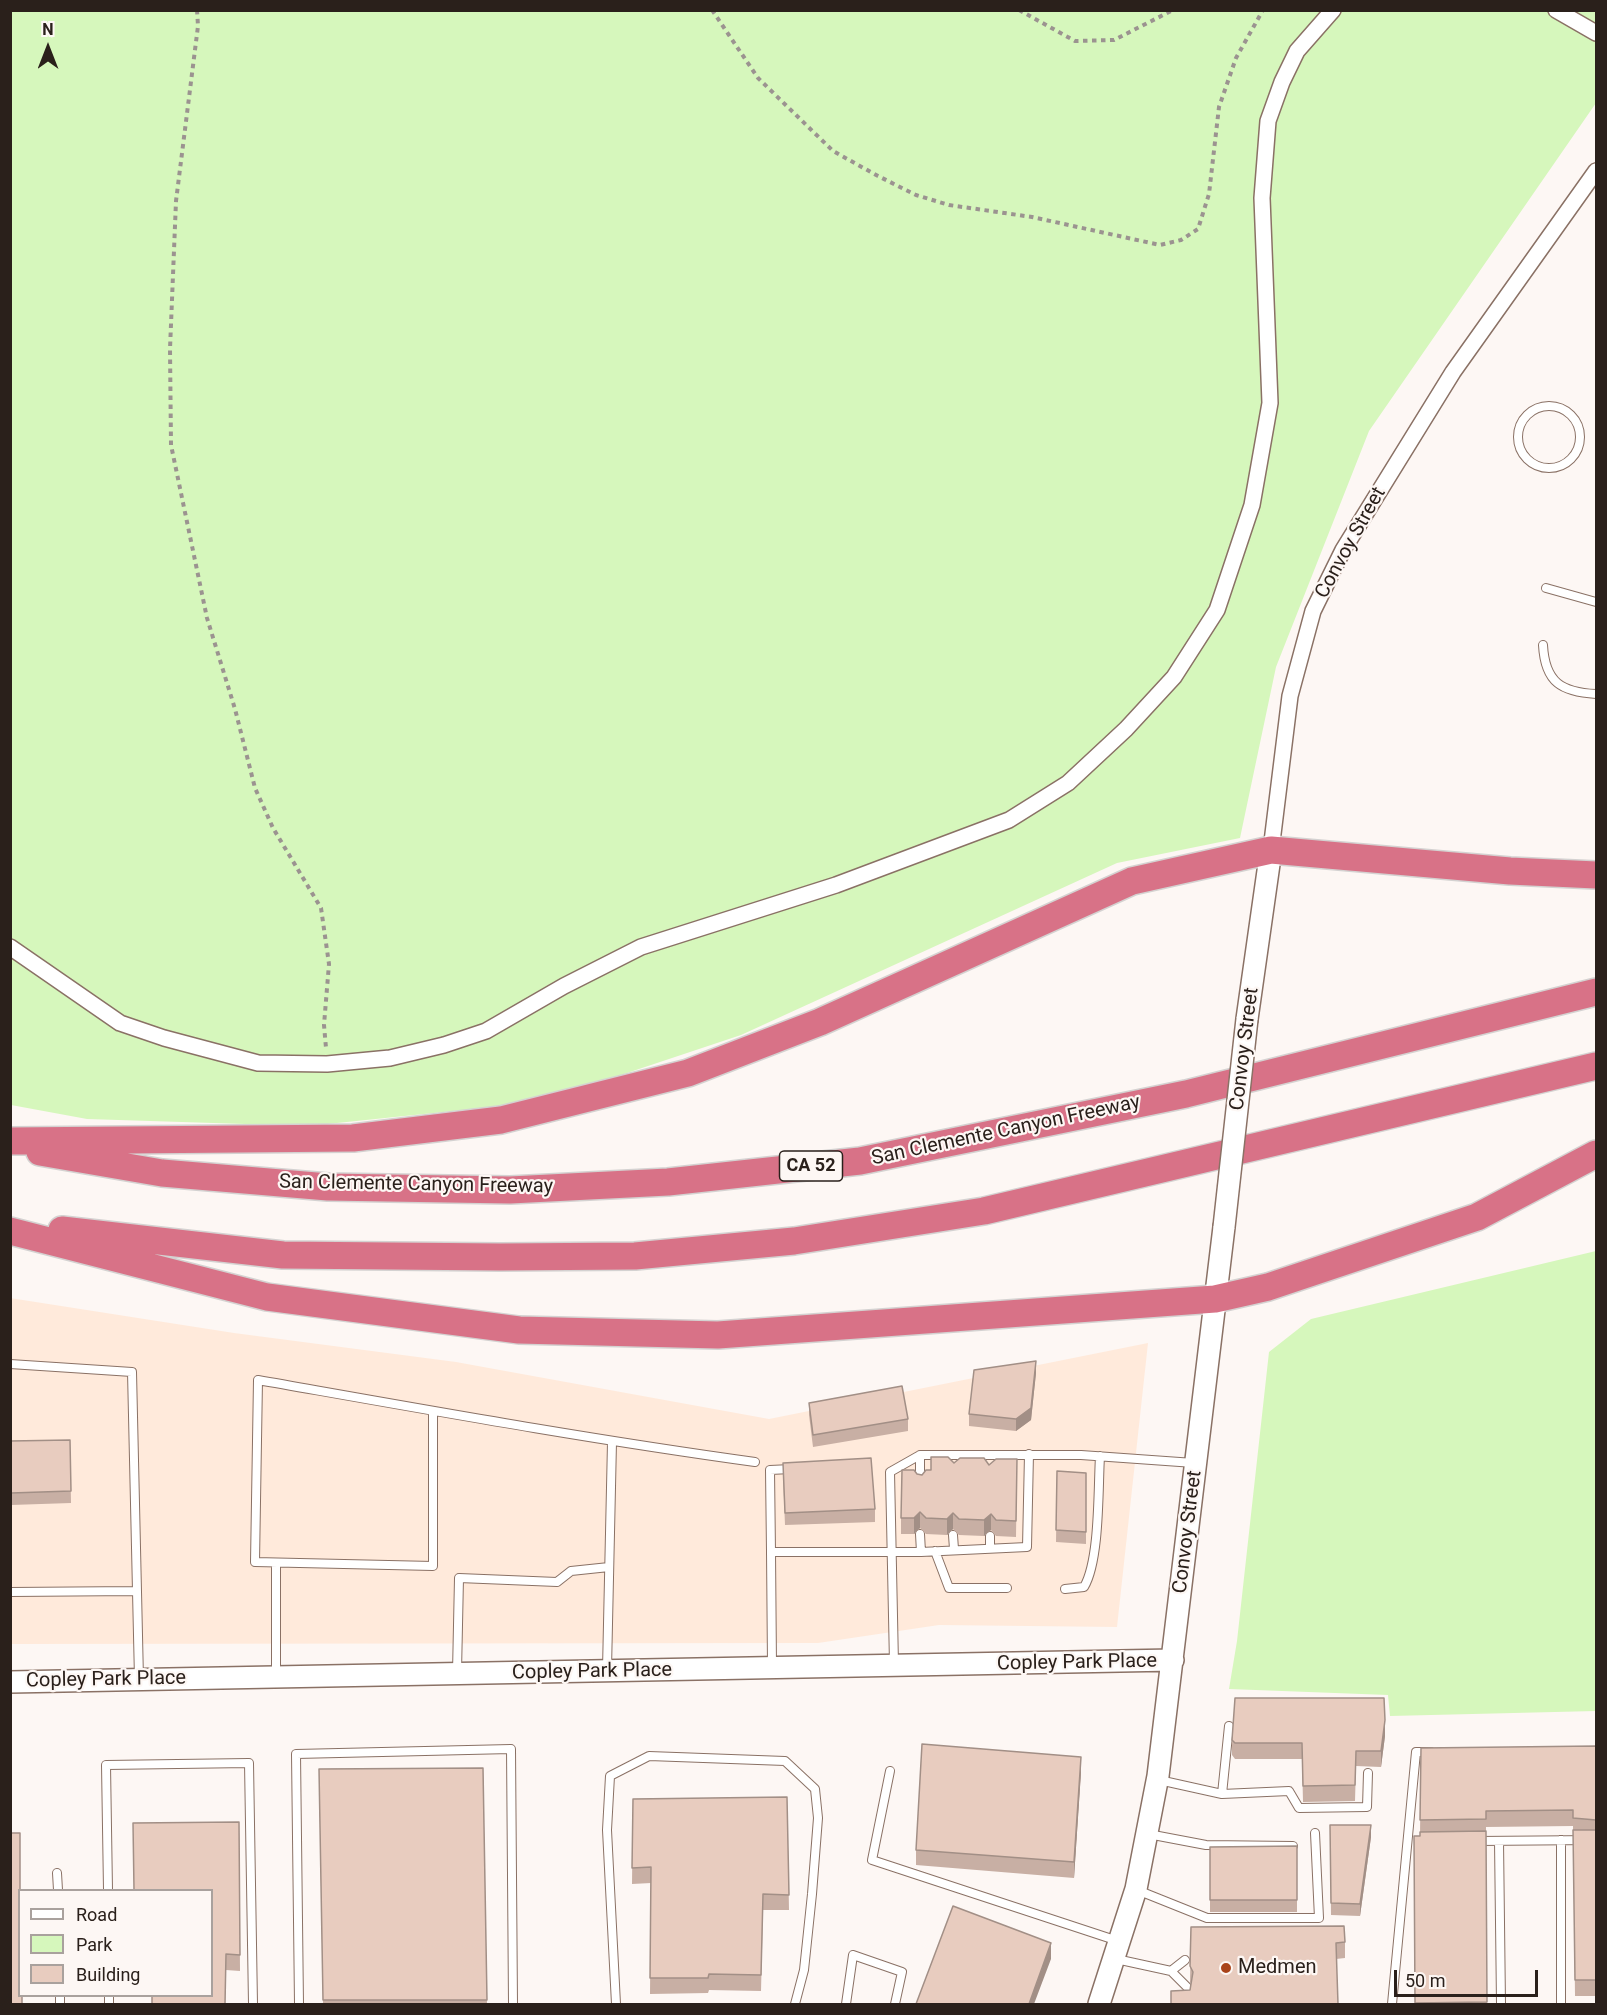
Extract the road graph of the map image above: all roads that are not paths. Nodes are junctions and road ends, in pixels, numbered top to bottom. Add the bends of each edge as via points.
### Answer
1 (1333, 10) edge
2 (1556, 10) edge
3 (1596, 33) edge
4 (1596, 171) edge
5 (1521, 454) joint
6 (1546, 588) dead end
7 (1596, 602) edge
8 (1543, 645) dead end
9 (1596, 694) edge
10 (1271, 850) junction
11 (1596, 875) edge
12 (10, 947) edge
13 (1596, 992) edge
14 (1596, 1066) edge
15 (10, 1141) edge
16 (10, 1148) edge
17 (1596, 1154) edge
18 (10, 1224) edge
19 (10, 1231) edge
20 (1215, 1299) junction
21 (10, 1364) edge
22 (433, 1411) junction
23 (612, 1442) junction
24 (990, 1454) junction
25 (1029, 1454) junction
26 (921, 1455) junction
27 (955, 1455) junction
28 (1100, 1456) junction
29 (755, 1462) dead end
30 (1196, 1463) junction
31 (954, 1464) edge
32 (990, 1464) edge
33 (805, 1468) edge
34 (920, 1485) edge
35 (921, 1534) edge
36 (953, 1535) edge
37 (990, 1536) edge
38 (990, 1548) junction
39 (954, 1549) junction
40 (892, 1551) junction
41 (934, 1551) junction
42 (771, 1552) junction
43 (921, 1552) junction
44 (276, 1563) junction
45 (609, 1567) junction
46 (1007, 1588) dead end
47 (1065, 1589) dead end
48 (137, 1591) junction
49 (10, 1592) edge
50 (1173, 1660) junction
51 (894, 1667) junction
52 (772, 1669) junction
53 (606, 1672) junction
54 (457, 1674) junction
55 (276, 1677) junction
56 (139, 1680) junction
57 (10, 1682) edge
58 (1229, 1726) dead end
59 (1438, 1752) edge
60 (890, 1771) dead end
61 (1368, 1773) dead end
62 (1157, 1780) junction
63 (1222, 1794) junction
64 (1315, 1833) dead end
65 (1147, 1834) junction
66 (1561, 1840) junction
67 (1596, 1840) edge
68 (1499, 1841) junction
69 (1408, 1842) junction
70 (1419, 1842) edge
71 (1464, 1842) edge
72 (1293, 1846) edge
73 (57, 1873) dead end
74 (58, 1889) edge
75 (108, 1889) edge
76 (1136, 1889) junction
77 (1117, 1950) junction
78 (1185, 1960) dead end
79 (1171, 1971) junction
80 (1186, 1987) dead end
81 (253, 2004) edge
82 (299, 2004) edge
83 (513, 2004) edge
84 (616, 2004) edge
85 (795, 2004) edge
86 (846, 2004) edge
87 (895, 2004) edge
88 (1099, 2004) edge
89 (1392, 2004) edge
90 (1501, 2004) edge
91 (1562, 2004) edge

1 - 12 street via 1297,51 1268,121 1262,198 1270,403 1252,505 1217,610 1174,677 1068,783 1009,820 836,885 641,947 486,1031 390,1058 327,1064 258,1063 120,1023
2 - 3 street
4 - 10 street, Convoy Street via 1453,372 1343,550 1313,611 1290,696
5 - 5 lane via 1536,466 1562,465 1580,447 1575,419 1553,405 1535,408 1524,419 1518,436
6 - 7 lane
8 - 9 lane via 1544,662 1557,684 1573,693
10 - 11 highway
10 - 15 highway via 1132,881 820,1022 688,1073 501,1120 352,1138
10 - 20 main road, Convoy Street, bridge
13 - 16 highway, San Clemente Canyon Freeway / CA 52 via 1186,1094 919,1149 860,1161 668,1182 510,1190 328,1187 162,1173
14 - 18 highway via 984,1210 794,1242 635,1256 283,1255
17 - 20 highway via 1477,1217 1268,1287
19 - 20 highway via 267,1297 519,1330 718,1335
20 - 30 main road, Convoy Street
21 - 48 lane via 132,1372
22 - 23 lane
22 - 44 lane via 433,1566
22 - 44 lane via 258,1380 255,1562
23 - 29 lane
23 - 45 lane
24 - 25 lane
24 - 27 lane
24 - 32 lane
25 - 28 lane
25 - 38 lane via 1027,1547
26 - 27 lane
26 - 34 lane
26 - 40 lane via 890,1472
27 - 31 lane
28 - 30 lane
28 - 47 lane via 1094,1550 1088,1580 1084,1587
30 - 50 main road, Convoy Street
33 - 42 lane via 770,1470
35 - 43 lane
36 - 39 lane
37 - 38 lane
38 - 39 lane
39 - 41 lane
40 - 42 lane
40 - 43 lane
40 - 51 lane
41 - 43 lane
41 - 46 lane via 949,1588
42 - 52 lane
44 - 55 lane
45 - 53 lane
45 - 54 lane via 571,1571 557,1582 459,1578
48 - 49 lane
48 - 56 lane
50 - 51 main road, Copley Park Place
50 - 62 main road, Convoy Street
51 - 52 main road, Copley Park Place
52 - 53 main road, Copley Park Place
53 - 54 main road, Copley Park Place
54 - 55 main road, Copley Park Place
55 - 56 main road, Copley Park Place
56 - 57 main road, Copley Park Place
58 - 63 lane
59 - 69 lane via 1416,1752
60 - 77 lane via 872,1860
61 - 63 lane via 1367,1807 1299,1808 1289,1791
62 - 63 lane
62 - 65 main road, Convoy Street
64 - 76 lane via 1319,1918 1207,1918
65 - 72 lane via 1206,1845
65 - 76 main road, Convoy Street
66 - 67 lane
66 - 68 lane
66 - 91 lane
68 - 71 lane
68 - 90 lane
69 - 70 lane
69 - 89 lane
73 - 74 lane
75 - 81 lane via 106,1765 249,1763
76 - 77 main road, Convoy Street
77 - 79 lane
77 - 88 main road, Convoy Street
78 - 79 lane
79 - 80 lane
82 - 83 lane via 296,1754 511,1749
84 - 85 lane via 607,1830 610,1776 648,1756 785,1761 815,1789 818,1818 810,1916 804,1970
86 - 87 lane via 853,1955 902,1972

